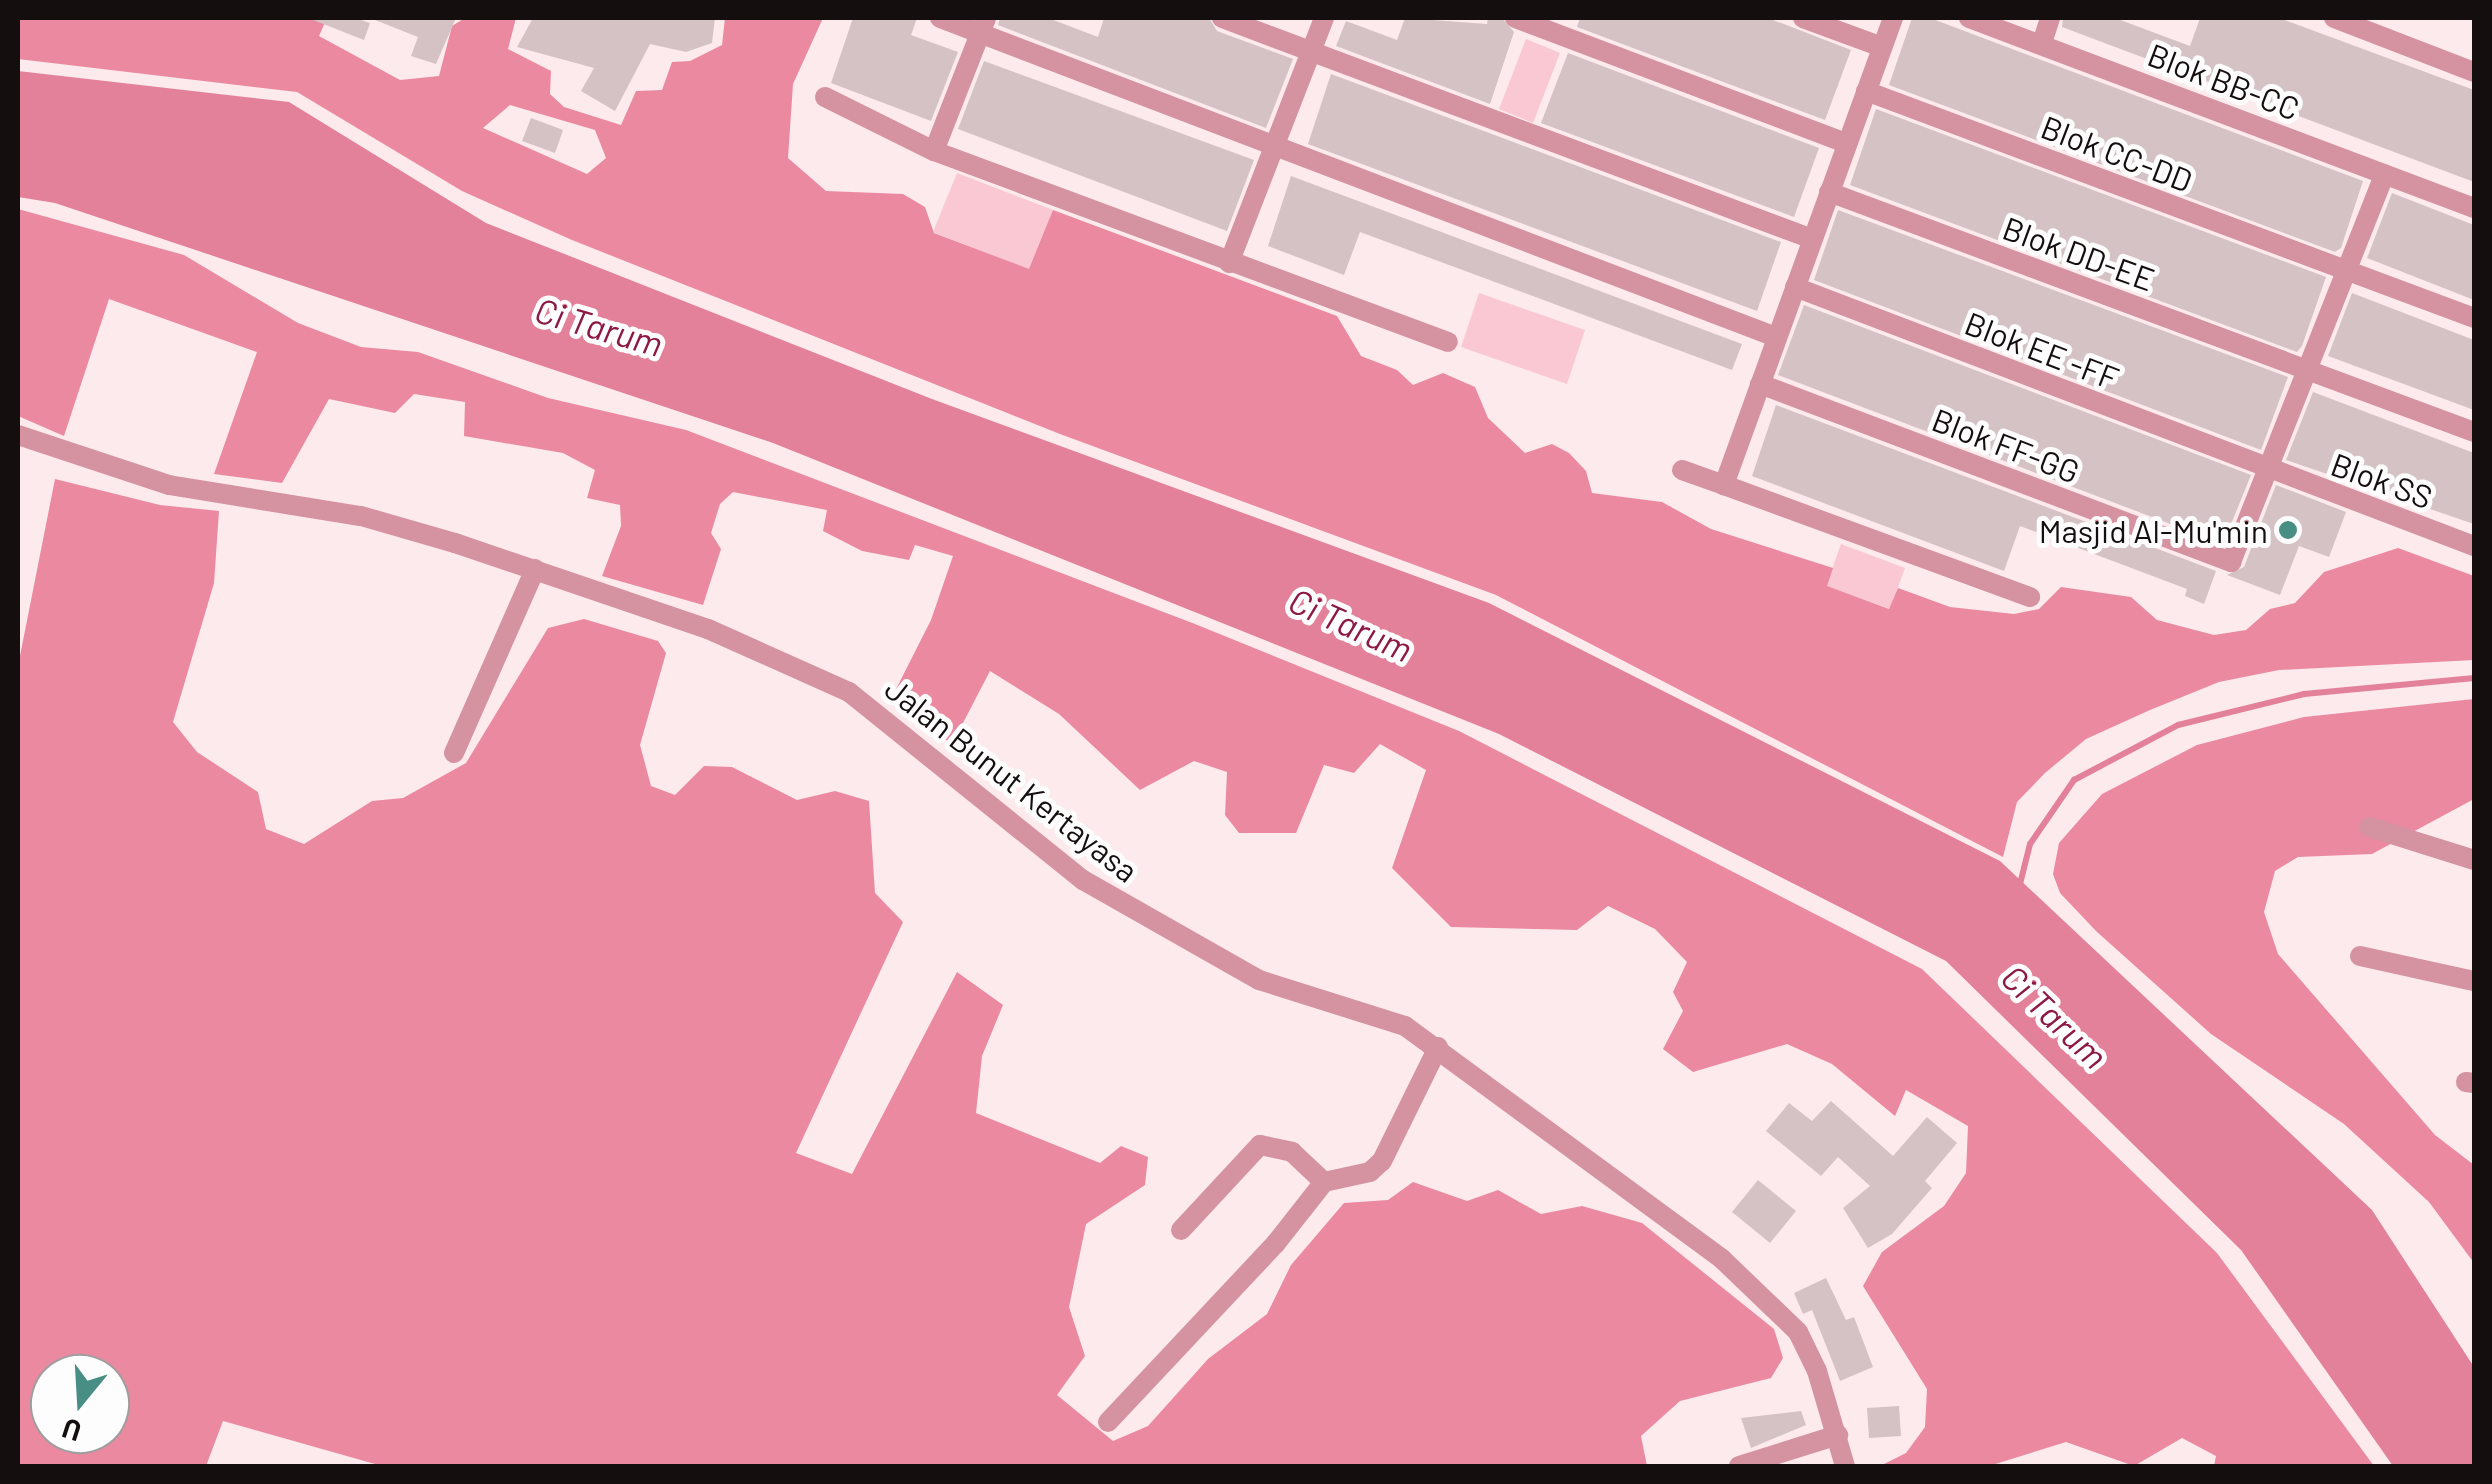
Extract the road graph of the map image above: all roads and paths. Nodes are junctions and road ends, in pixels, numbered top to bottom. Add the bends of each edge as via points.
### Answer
1 (940, 18) edge
2 (1222, 18) edge
3 (1324, 18) edge
4 (1515, 18) edge
5 (1803, 18) edge
6 (1893, 18) edge
7 (1969, 18) edge
8 (2050, 18) edge
9 (2334, 18) edge
10 (983, 25) edge
11 (2042, 43) junction
12 (1882, 47) junction
13 (1311, 52) junction
14 (2474, 72) edge
15 (1866, 92) junction
16 (825, 97) dead end
17 (1846, 144) junction
18 (934, 150) junction
19 (1276, 150) junction
20 (2386, 174) junction
21 (1829, 192) junction
22 (2474, 208) edge
23 (1812, 239) junction
24 (1229, 264) junction
25 (2347, 271) junction
26 (1795, 286) junction
27 (2474, 318) edge
28 (1776, 337) junction
29 (1448, 342) dead end
30 (2308, 370) junction
31 (1760, 384) junction
32 (2474, 432) edge
33 (18, 435) edge
34 (2268, 469) junction
35 (1682, 470) dead end
36 (1724, 485) junction
37 (2474, 546) edge
38 (535, 570) junction
39 (2030, 597) dead end
40 (454, 753) dead end
41 (2368, 827) dead end
42 (2474, 860) edge
43 (2360, 956) dead end
44 (2474, 981) edge
45 (1438, 1047) junction
46 (1324, 1182) junction
47 (1181, 1230) dead end
48 (1108, 1422) dead end
49 (1838, 1435) junction
50 (1738, 1466) edge
51 (1845, 1466) edge

1 - 10 street
2 - 13 street
3 - 13 street
4 - 17 street
5 - 12 street
6 - 12 street
7 - 11 street, Blok BB-CC
8 - 11 street
9 - 14 street
10 - 18 street
10 - 19 street
11 - 20 street, Blok BB-CC
12 - 15 street
13 - 19 street
13 - 23 street
15 - 17 street
15 - 25 street, Blok CC-DD
16 - 18 street
17 - 21 street
18 - 24 street
19 - 24 street
19 - 28 street
20 - 22 street, Blok BB-CC
20 - 25 street
21 - 23 street
21 - 30 street, Blok DD-EE
23 - 26 street
24 - 29 street
25 - 27 street, Blok CC-DD
25 - 30 street
26 - 28 street
26 - 34 street, Blok EE -FF
28 - 31 street
30 - 32 street, Blok DD-EE
30 - 34 street
31 - 34 street, Blok FF-GG via 2231,562
31 - 36 street
33 - 38 street, Jalan Bunut Kertayasa via 149,480 361,516
34 - 37 street, Blok SS
35 - 36 street
36 - 39 street
38 - 40 street
38 - 45 street, Jalan Bunut Kertayasa via 806,668 878,713 1083,880 1185,942 1259,980 1404,1026
41 - 42 street
43 - 44 street
45 - 46 street via 1382,1160 1354,1179
45 - 49 street, Jalan Bunut Kertayasa via 1774,1306 1818,1371
46 - 47 street via 1292,1152 1260,1145
46 - 48 street via 1276,1243
49 - 50 street
49 - 51 street, Jalan Bunut Kertayasa

